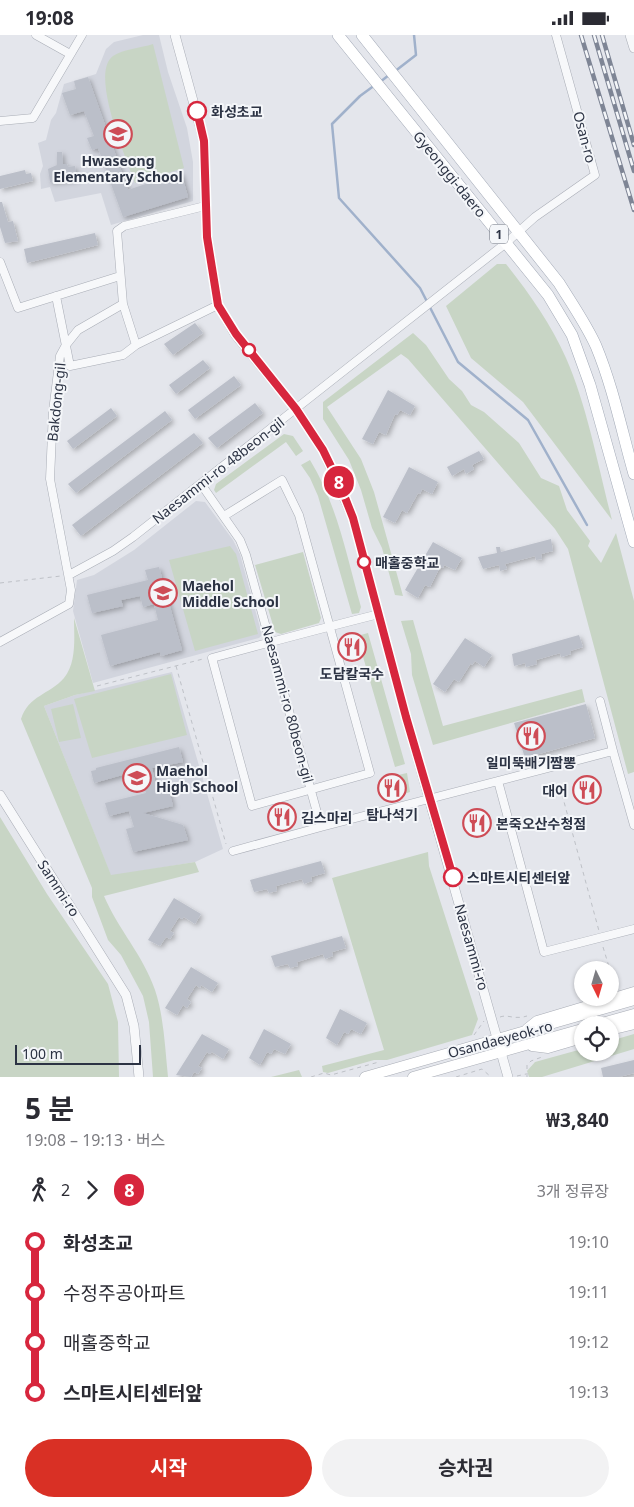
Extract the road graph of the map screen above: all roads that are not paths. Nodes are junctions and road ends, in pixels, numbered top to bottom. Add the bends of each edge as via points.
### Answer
1 (36, 35) edge
2 (82, 35) edge
3 (174, 35) edge
4 (338, 35) edge
5 (362, 35) edge
6 (556, 35) edge
7 (630, 35) edge
8 (634, 48) edge
9 (70, 54) junction
10 (0, 121) edge
11 (205, 206) junction
12 (518, 233) junction
13 (506, 243) junction
14 (0, 262) edge
15 (120, 275) junction
16 (56, 296) junction
17 (123, 304) junction
18 (218, 305) junction
19 (66, 345) junction
20 (136, 345) junction
21 (296, 409) junction
22 (634, 475) edge
23 (201, 484) junction
24 (224, 516) junction
25 (634, 542) edge
26 (69, 575) junction
27 (379, 614) junction
28 (330, 627) junction
29 (0, 642) edge
30 (271, 642) junction
31 (600, 701) dead end
32 (613, 751) junction
33 (498, 781) junction
34 (311, 790) junction
35 (0, 795) edge
36 (430, 799) junction
37 (634, 825) edge
38 (321, 827) junction
39 (234, 851) dead end
40 (634, 929) edge
41 (634, 992) edge
42 (634, 1001) edge
43 (634, 1014) edge
44 (619, 1018) edge
45 (634, 1023) edge
46 (619, 1027) edge
47 (574, 1031) edge
48 (522, 1033) junction
49 (498, 1039) junction
50 (574, 1040) edge
51 (526, 1045) junction
52 (502, 1052) junction
53 (138, 1077) edge
54 (365, 1077) edge
55 (413, 1077) edge
56 (508, 1077) edge

1 - 9 street
2 - 9 street
3 - 11 street, Naesammi-ro via 204,141
4 - 13 main road, Gyeonggi-daero / 1
5 - 12 main road, Gyeonggi-daero / 1
6 - 12 street, Osan-ro / 1 via 595,175 535,217
7 - 8 street
9 - 10 street via 33,118
11 - 15 street via 124,226 117,231
11 - 18 street, Naesammi-ro
12 - 13 street, Naesammi-ro 48beon-gil
12 - 22 main road, Gyeonggi-daero / 1 via 559,283 596,347
13 - 21 street, Naesammi-ro 48beon-gil
13 - 25 main road, Gyeonggi-daero / 1 via 548,295 572,335 590,385
14 - 16 street via 18,308
15 - 16 street
15 - 17 street
16 - 19 street
17 - 19 street, Bakdong-gil via 78,330
17 - 20 street
18 - 20 street
18 - 21 street, Naesammi-ro via 236,334
19 - 20 street via 70,366 123,355
19 - 26 street, Bakdong-gil via 59,365 50,461 56,513
21 - 23 street, Naesammi-ro 48beon-gil
21 - 27 street, Naesammi-ro via 323,450 340,485 353,518
23 - 24 street, Naesammi-ro 80beon-gil
23 - 26 street, Naesammi-ro 48beon-gil via 113,551
24 - 28 street via 282,480 299,515
24 - 30 street, Naesammi-ro 80beon-gil via 246,555
26 - 29 street, Bakdong-gil via 69,604
27 - 28 street
27 - 36 street, Naesammi-ro
28 - 30 street
28 - 34 street via 370,773
30 - 34 street, Naesammi-ro 80beon-gil
30 - 34 street via 212,658 252,806
31 - 32 street
32 - 33 street
32 - 37 street
33 - 36 street
33 - 40 street via 544,952
34 - 38 street, Naesammi-ro 80beon-gil
35 - 53 street, Sammi-ro via 119,981 130,1008
36 - 38 street
36 - 49 street, Naesammi-ro
38 - 39 street
41 - 48 main road via 537,1021
42 - 48 main road, Osandaeyeok-ro
43 - 44 main road
45 - 46 main road
47 - 51 main road, Osandaeyeok-ro
48 - 49 main road, Osandaeyeok-ro
49 - 52 street, Naesammi-ro
49 - 54 main road, Osandaeyeok-ro
50 - 51 main road via 548,1048
51 - 52 main road, Osandaeyeok-ro
52 - 55 main road, Osandaeyeok-ro
52 - 56 street, Naesammi-ro

